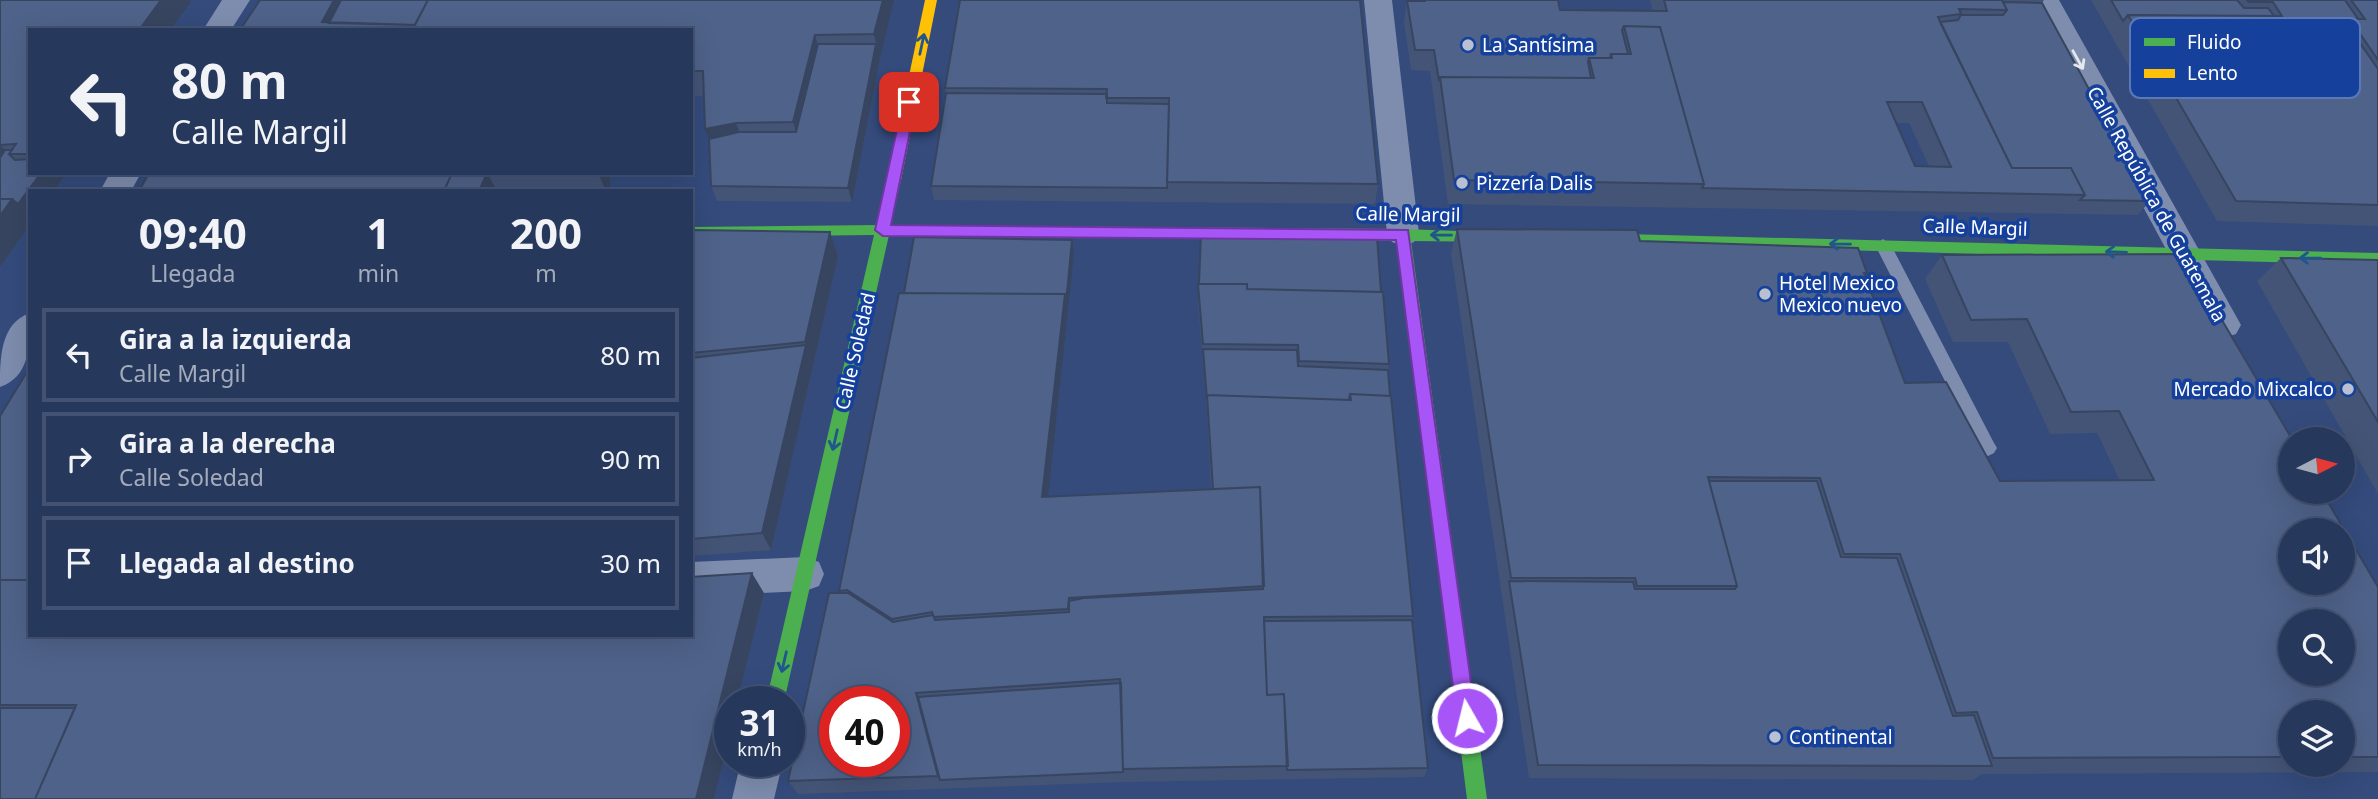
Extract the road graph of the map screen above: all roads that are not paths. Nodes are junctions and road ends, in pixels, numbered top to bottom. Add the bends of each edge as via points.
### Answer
1 (236, 0) edge
2 (931, 0) edge
3 (1378, 0) edge
4 (2045, 0) edge
5 (218, 28) edge
6 (883, 230) junction
7 (693, 232) edge
8 (1403, 234) junction
9 (1526, 237) edge
10 (1567, 238) edge
11 (1883, 245) junction
12 (2184, 254) junction
13 (2378, 260) edge
14 (28, 329) edge
15 (2238, 349) edge
16 (0, 373) edge
17 (1988, 448) dead end
18 (804, 574) junction
19 (693, 579) edge
20 (779, 686) edge
21 (758, 777) edge
22 (753, 799) edge
23 (1477, 799) edge

1 - 5 street
6 -> 2 street, Calle Soledad
3 - 8 street
4 -> 12 street, Calle República de Guatemala
6 - 7 street, Calle Margil
6 - 8 street, Calle Margil
6 -> 18 street, Calle Soledad
9 -> 8 street, Calle Margil
8 - 23 street
11 -> 10 street, Calle Margil
12 -> 11 street, Calle Margil
11 - 17 lane
13 -> 12 street, Calle Margil
12 - 15 street, Calle República de Guatemala
14 - 16 street
18 - 19 street
18 -> 20 street, Calle Soledad
21 - 22 street

